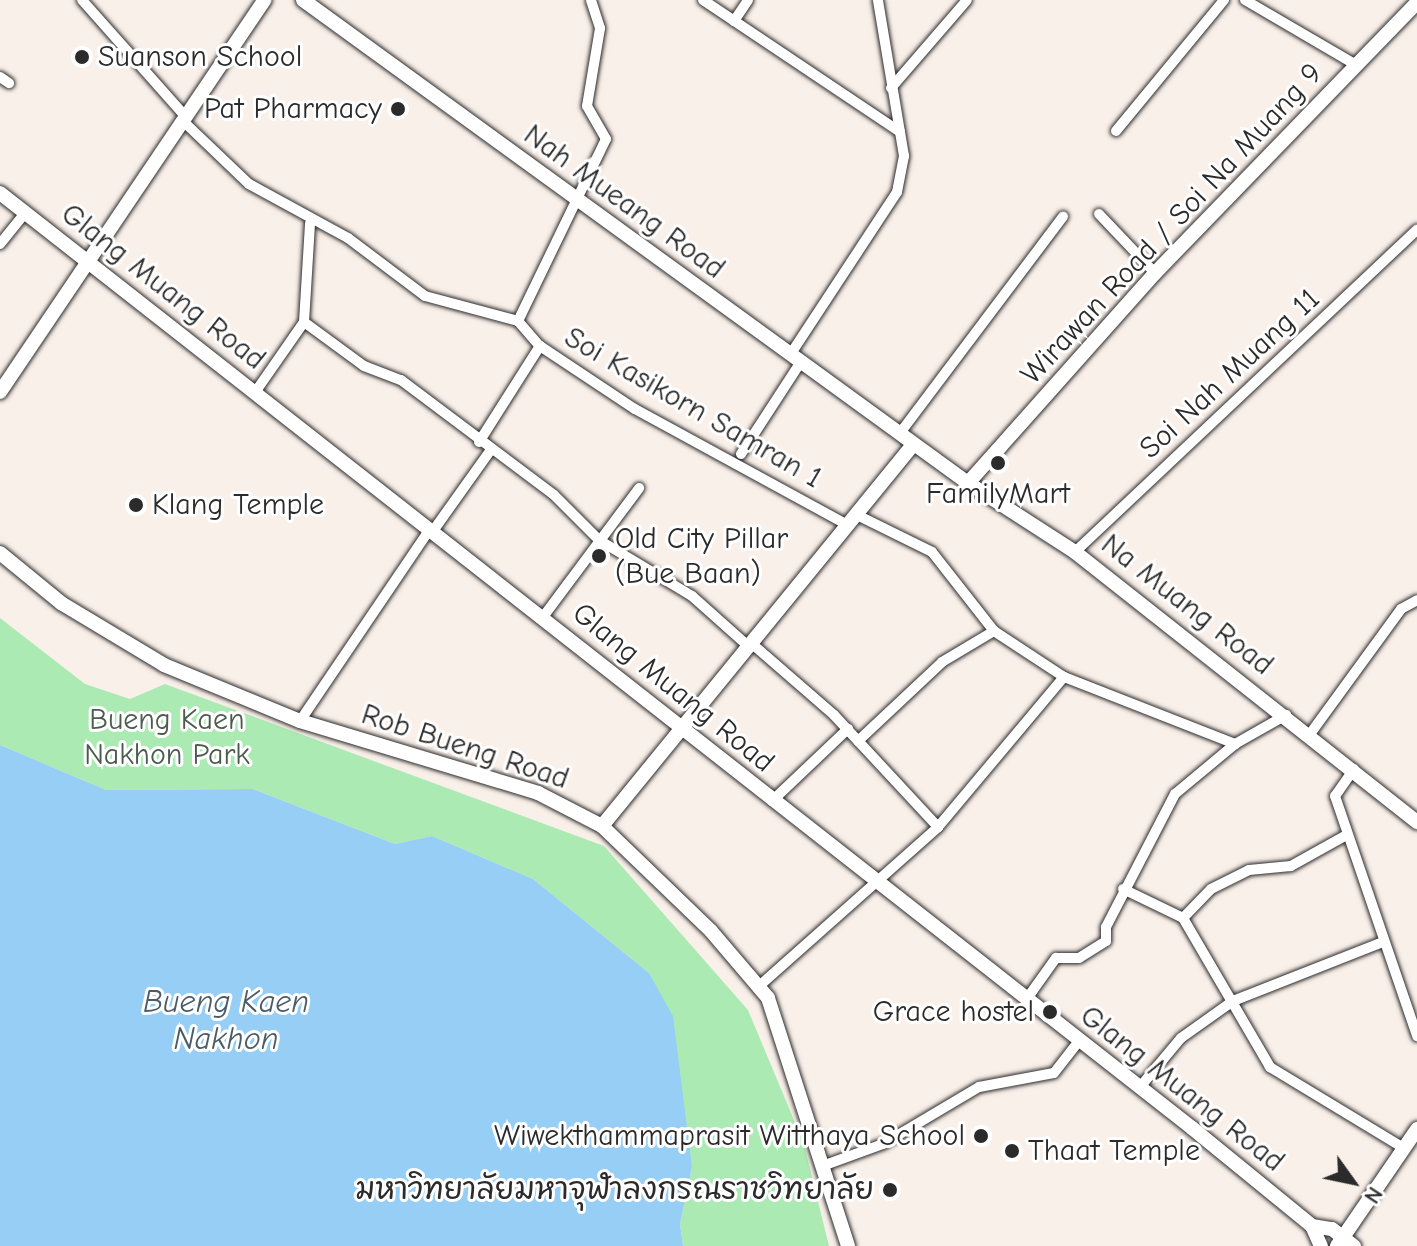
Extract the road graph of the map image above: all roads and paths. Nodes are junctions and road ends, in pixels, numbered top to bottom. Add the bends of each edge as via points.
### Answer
1 (82, 0) edge
2 (264, 0) edge
3 (303, 0) edge
4 (591, 0) edge
5 (703, 0) edge
6 (748, 0) edge
7 (865, 0) edge
8 (967, 0) edge
9 (1224, 0) edge
10 (1245, 0) edge
11 (1417, 3) edge
12 (878, 4) edge
13 (734, 21) junction
14 (1358, 66) junction
15 (891, 88) junction
16 (184, 119) junction
17 (1116, 131) dead end
18 (900, 132) junction
19 (0, 193) edge
20 (574, 197) junction
21 (25, 213) junction
22 (1099, 214) dead end
23 (1063, 217) dead end
24 (310, 223) junction
25 (1417, 230) edge
26 (0, 244) edge
27 (88, 262) junction
28 (1155, 273) junction
29 (518, 321) junction
30 (304, 322) junction
31 (540, 346) junction
32 (795, 359) junction
33 (256, 391) junction
34 (0, 392) edge
35 (900, 433) junction
36 (479, 442) junction
37 (914, 444) junction
38 (490, 451) junction
39 (741, 454) dead end
40 (968, 483) junction
41 (639, 488) dead end
42 (851, 519) junction
43 (432, 530) junction
44 (599, 540) junction
45 (1075, 552) junction
46 (0, 553) edge
47 (1417, 600) edge
48 (543, 617) junction
49 (994, 631) junction
50 (748, 643) junction
51 (1064, 677) junction
52 (1286, 715) junction
53 (300, 721) junction
54 (848, 729) junction
55 (681, 730) junction
56 (1310, 734) junction
57 (858, 741) junction
58 (1235, 744) junction
59 (1354, 769) junction
60 (772, 801) junction
61 (1417, 822) edge
62 (602, 826) junction
63 (938, 827) junction
64 (1345, 836) junction
65 (878, 885) junction
66 (1123, 889) junction
67 (1183, 918) junction
68 (1380, 943) junction
69 (758, 987) junction
70 (1026, 1000) junction
71 (1233, 1001) junction
72 (1417, 1036) edge
73 (1079, 1041) junction
74 (1140, 1087) junction
75 (1417, 1129) edge
76 (1404, 1148) junction
77 (825, 1165) junction
78 (1312, 1226) junction
79 (1345, 1243) edge
80 (848, 1246) edge
81 (1321, 1246) edge

1 - 16 street
2 - 16 street
3 - 20 street, Nah Mueang Road
4 - 20 street via 600,28 587,106 606,139
5 - 13 street
6 - 13 street
7 - 12 street
8 - 15 street
9 - 17 street
10 - 14 street
11 - 14 street, Wirawan Road / Soi Na Muang 9
12 - 15 street
13 - 18 street
14 - 28 street, Wirawan Road / Soi Na Muang 9
15 - 18 street
16 - 24 street via 226,154 249,184
16 - 27 street
18 - 32 street via 897,192
19 - 21 street, Glang Muang Road
20 - 29 street
20 - 32 street, Nah Mueang Road
21 - 26 street
21 - 27 street, Glang Muang Road
22 - 28 street
23 - 35 street
24 - 29 street via 348,238 425,296
24 - 30 street
25 - 45 street, Soi Nah Muang 11
27 - 33 street, Glang Muang Road
27 - 34 street
28 - 40 street, Wirawan Road / Soi Na Muang 9
29 - 31 street, Soi Kasikorn Samran 1
30 - 33 street
30 - 36 street via 364,366 401,380
31 - 36 street
31 - 42 street, Soi Kasikorn Samran 1 via 635,409
32 - 35 street, Nah Mueang Road
32 - 39 street
33 - 43 street, Glang Muang Road
35 - 37 street, Nah Mueang Road
36 - 38 street
37 - 40 street, Na Muang Road
37 - 42 street
38 - 43 street
38 - 44 street via 554,495
40 - 45 street, Na Muang Road
41 - 44 street
42 - 49 street, Soi Kasikorn Samran 1 via 932,552
42 - 50 street
43 - 48 street, Glang Muang Road
43 - 53 street
44 - 48 street
44 - 50 street via 692,596
45 - 52 street, Na Muang Road
46 - 53 street, Rob Bueng Road via 111,637
47 - 56 street via 1401,609
48 - 55 street, Glang Muang Road
49 - 51 street, Soi Kasikorn Samran 1
49 - 57 street via 942,662
50 - 54 street
50 - 55 street
51 - 58 street, Soi Kasikorn Samran 1
51 - 63 street
52 - 56 street, Na Muang Road
52 - 58 street
53 - 62 street, Rob Bueng Road via 538,793
54 - 57 street
54 - 60 street
55 - 60 street, Glang Muang Road
55 - 62 street
56 - 59 street, Na Muang Road
57 - 63 street
58 - 66 street via 1175,794
59 - 61 street, Na Muang Road
59 - 64 street via 1335,796
60 - 65 street, Glang Muang Road
62 - 69 street, Rob Bueng Road
63 - 65 street
64 - 67 street via 1291,866 1249,870 1211,889
64 - 68 street
65 - 69 street
65 - 70 street, Glang Muang Road
66 - 67 street
66 - 70 street via 1106,941 1079,958 1056,958
67 - 71 street
68 - 71 street
68 - 72 street
69 - 77 street, Rob Bueng Road via 793,1058
70 - 73 street, Glang Muang Road
71 - 74 street via 1181,1038
71 - 76 street via 1270,1067
73 - 74 street, Glang Muang Road
73 - 77 street via 1054,1073 979,1087 883,1144
74 - 78 street, Glang Muang Road
75 - 76 street
76 - 79 street
77 - 80 street, Rob Bueng Road
78 - 79 street, Glang Muang Road
78 - 81 street, Glang Muang Road

